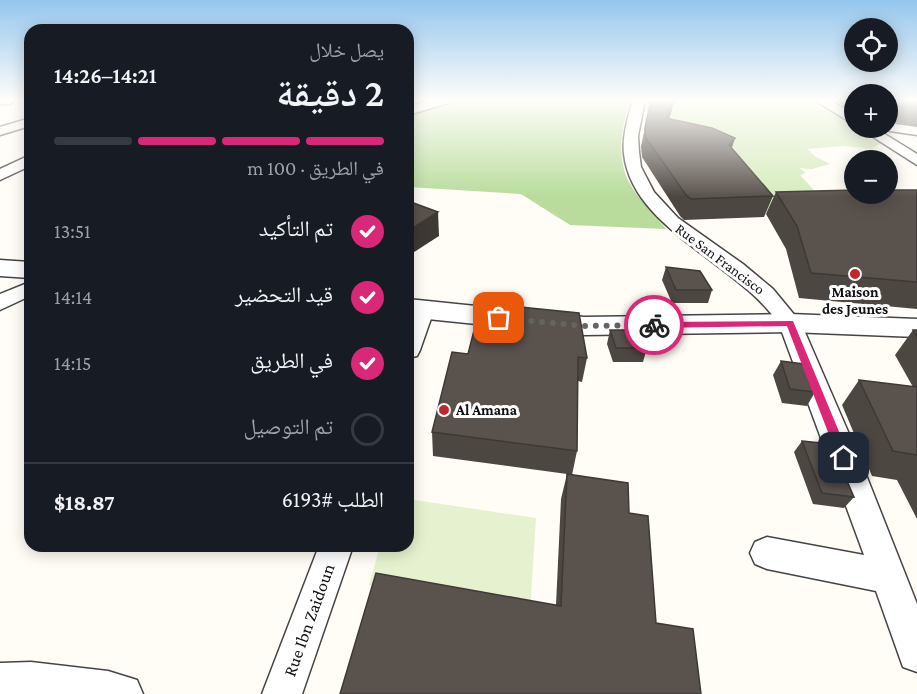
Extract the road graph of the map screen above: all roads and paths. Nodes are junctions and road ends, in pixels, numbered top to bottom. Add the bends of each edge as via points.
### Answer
1 (632, 132) edge
2 (882, 138) edge
3 (900, 149) junction
4 (917, 149) edge
5 (24, 150) edge
6 (0, 160) edge
7 (917, 160) edge
8 (24, 162) edge
9 (24, 163) edge
10 (0, 176) edge
11 (0, 268) edge
12 (24, 270) edge
13 (24, 291) edge
14 (0, 303) edge
15 (416, 309) edge
16 (790, 323) junction
17 (917, 328) edge
18 (334, 552) edge
19 (767, 553) dead end
20 (890, 577) junction
21 (917, 653) edge
22 (0, 683) edge
23 (123, 694) edge
24 (282, 694) edge

1 - 16 street, Rue San Francisco via 632,168 648,198 678,228 765,291
2 - 3 street
3 - 4 street
3 - 7 street
5 - 6 street
6 - 8 street
9 - 10 street
11 - 12 street
13 - 14 street
15 - 16 street via 584,326
16 - 17 street
16 - 20 street, Rue San Francisco
18 - 24 street, Rue Ibn Zaidoun
19 - 20 street
20 - 21 street, Rue San Francisco
22 - 23 street via 24,681

